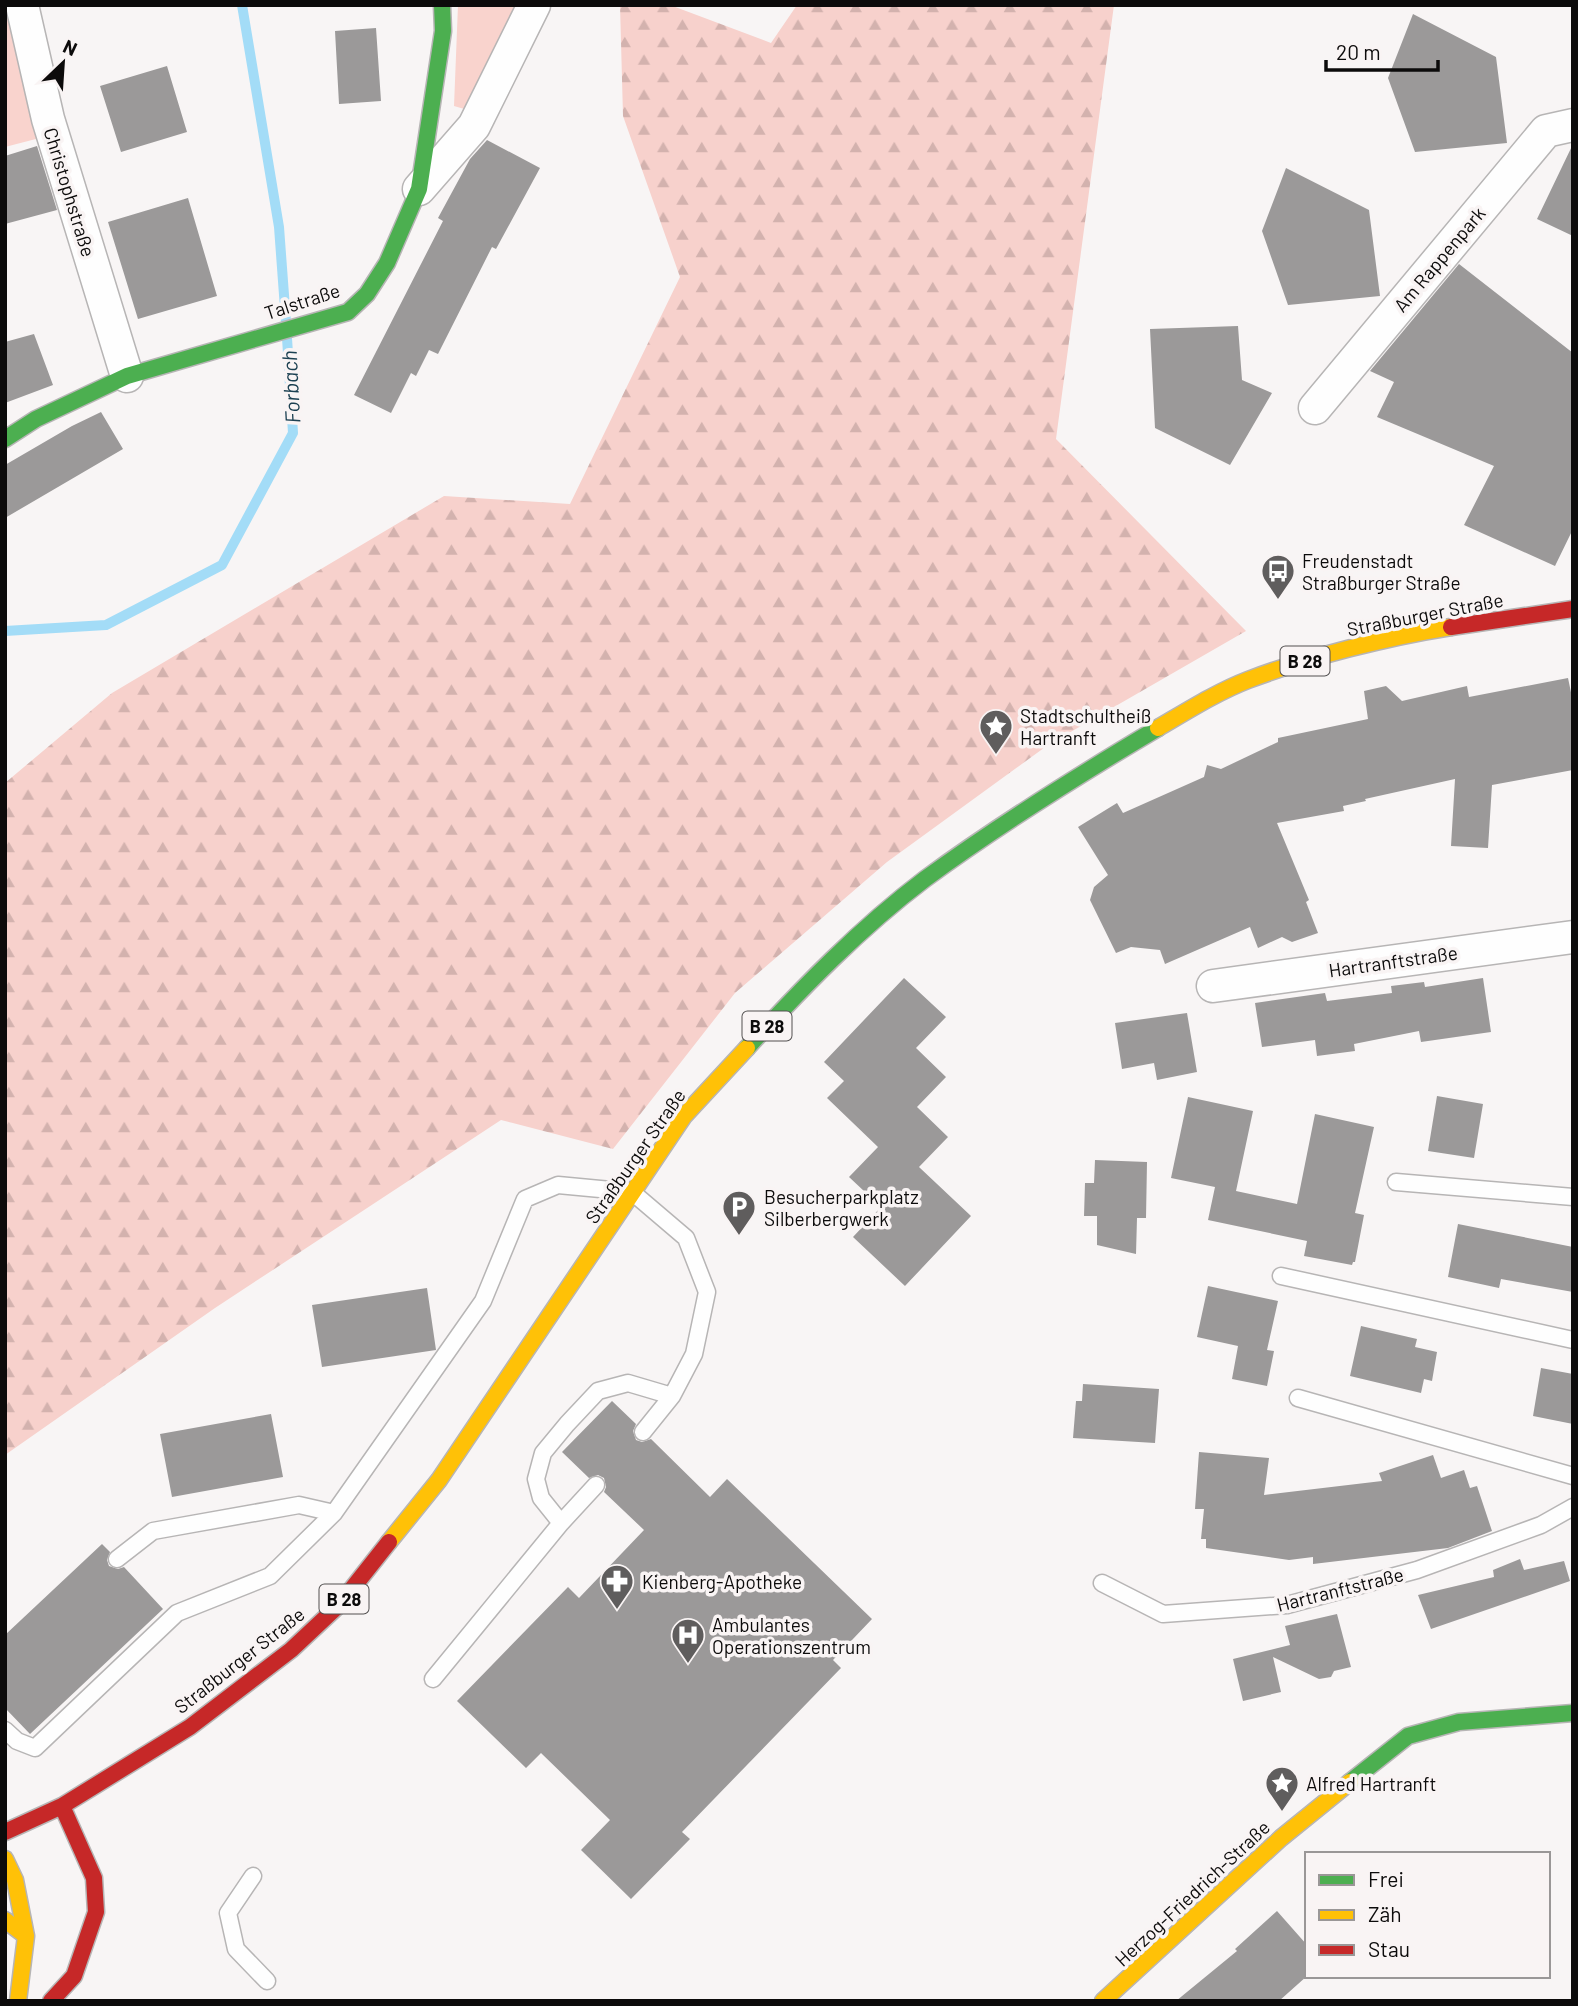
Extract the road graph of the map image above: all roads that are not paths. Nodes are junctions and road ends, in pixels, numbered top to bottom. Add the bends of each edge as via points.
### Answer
1 (22, 5) edge
2 (442, 5) edge
3 (534, 5) edge
4 (1573, 125) edge
5 (419, 189) junction
6 (127, 376) junction
7 (1315, 408) dead end
8 (5, 439) edge
9 (1573, 609) edge
10 (1573, 937) edge
11 (1213, 986) dead end
12 (1396, 1182) dead end
13 (632, 1192) junction
14 (1573, 1197) edge
15 (1281, 1276) dead end
16 (1573, 1340) edge
17 (672, 1396) junction
18 (1298, 1398) dead end
19 (643, 1432) dead end
20 (1573, 1476) edge
21 (596, 1485) dead end
22 (1573, 1507) edge
23 (334, 1513) junction
24 (561, 1523) junction
25 (117, 1559) dead end
26 (1102, 1583) dead end
27 (433, 1679) dead end
28 (1573, 1713) edge
29 (5, 1730) edge
30 (62, 1807) junction
31 (5, 1832) edge
32 (5, 1859) edge
33 (253, 1876) dead end
34 (5, 1920) edge
35 (26, 1936) junction
36 (267, 1981) dead end
37 (18, 2001) edge
38 (51, 2001) edge
39 (1102, 2001) edge

1 - 6 street, Christophstraße via 48,119
2 - 5 main road, Talstraße via 443,31
3 - 5 street via 474,126
4 - 7 street, Am Rappenpark via 1546,131
5 - 6 main road, Talstraße via 387,263 367,294 348,312
6 - 8 main road, Talstraße via 36,419
9 - 13 main road, Straßburger Straße / B 28 via 1427,631 1301,662 1246,681 1191,709 1066,783 924,880 851,943 788,1003 684,1116
10 - 11 street, Hartranftstraße
12 - 14 lane
13 - 17 lane via 686,1238 707,1292 694,1354
13 - 23 lane via 558,1185 525,1199 483,1301
13 - 30 main road, Straßburger Straße / B 28 via 439,1480 340,1604 291,1650 190,1727
15 - 16 lane
17 - 19 lane
17 - 24 lane via 628,1383 598,1391 567,1424 543,1453 536,1479 541,1498
18 - 20 lane
21 - 24 lane
22 - 26 lane, Hartranftstraße via 1541,1525 1417,1570 1287,1605 1163,1614
23 - 25 lane via 299,1505 153,1531
23 - 29 lane via 270,1576 177,1613 35,1748
24 - 27 lane
28 - 39 main road, Herzog-Friedrich-Straße via 1459,1722 1408,1736 1281,1838
30 - 31 main road, Straßburger Straße / B 28
30 - 38 main road via 94,1878 96,1912 74,1976
32 - 35 main road via 15,1880
33 - 36 lane via 228,1913 236,1949
34 - 35 main road
35 - 37 main road

